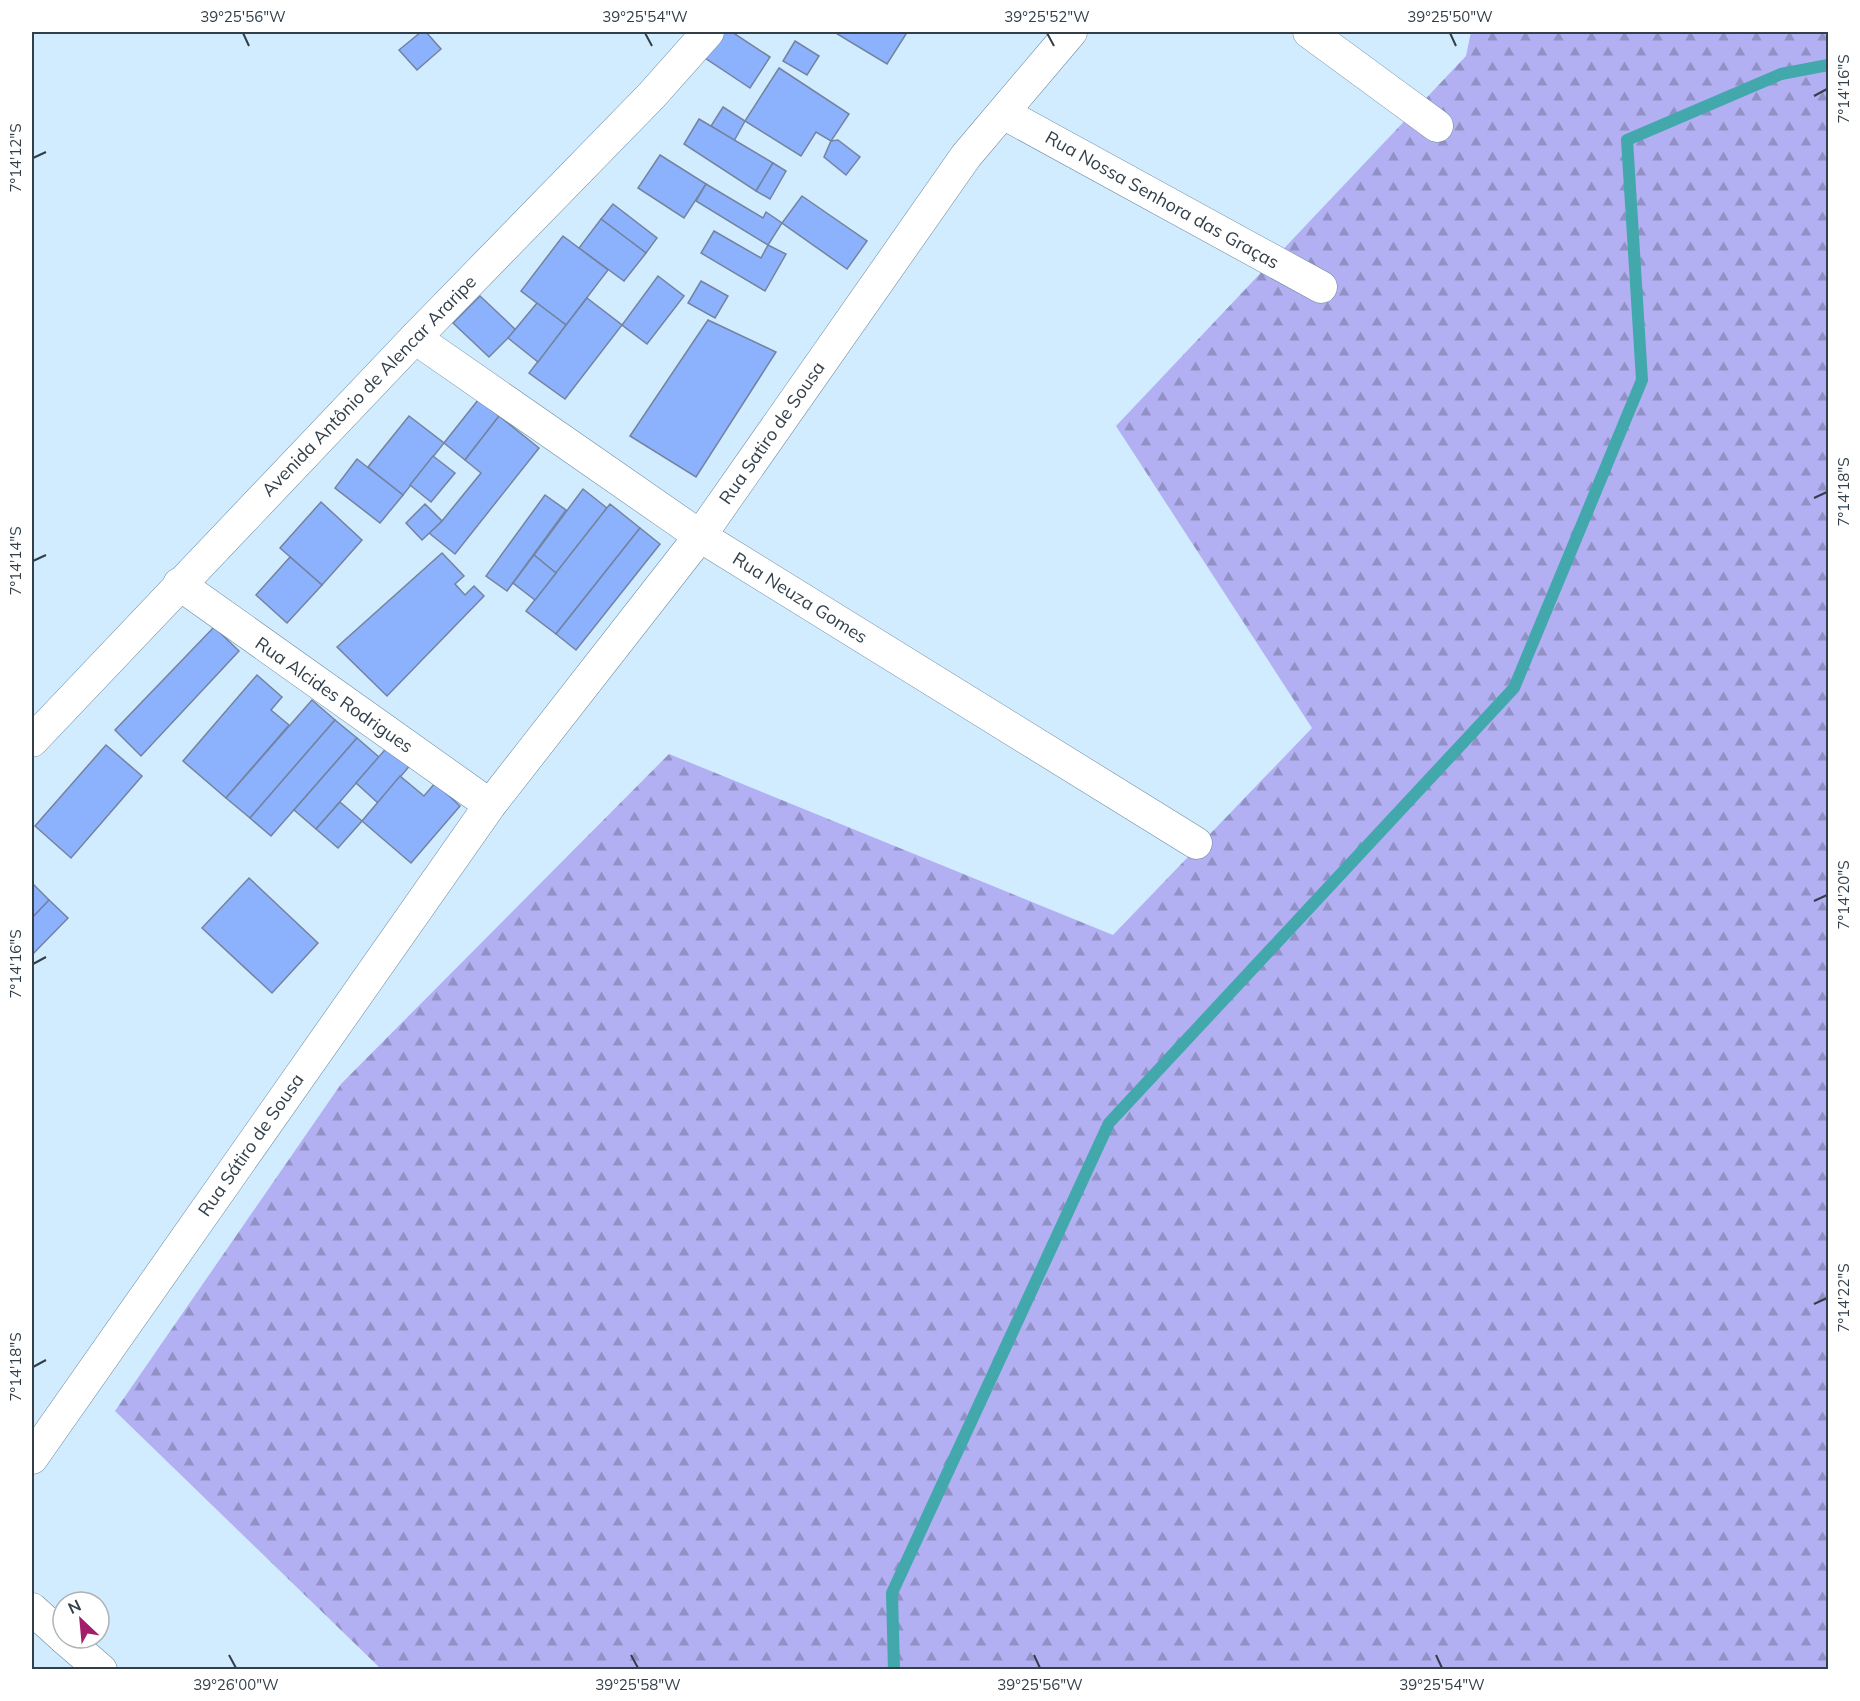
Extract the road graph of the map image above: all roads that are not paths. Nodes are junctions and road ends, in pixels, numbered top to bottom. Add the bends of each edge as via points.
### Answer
1 (708, 32) edge
2 (1071, 32) edge
3 (1310, 32) edge
4 (1003, 113) junction
5 (1437, 126) dead end
6 (1321, 287) dead end
7 (415, 338) junction
8 (700, 536) junction
9 (179, 584) junction
10 (32, 741) edge
11 (490, 805) junction
12 (470, 832) joint
13 (1196, 843) dead end
14 (32, 1458) edge
15 (32, 1609) edge
16 (51, 1626) edge
17 (79, 1650) edge
18 (101, 1670) edge

1 - 7 street, Avenida Antônio de Alencar Araripe via 652,95
2 - 4 street, Rua Satiro de Sousa
3 - 5 street
4 - 6 street, Rua Nossa Senhora das Graças
4 - 8 street, Rua Satiro de Sousa via 966,156
7 - 8 street, Rua Neuza Gomes
7 - 9 street, Avenida Antônio de Alencar Araripe
8 - 11 street, Rua Satiro de Sousa
8 - 13 street, Rua Neuza Gomes
9 - 10 street, Avenida Antônio de Alencar Araripe
9 - 11 street, Rua Alcides Rodrigues
11 - 12 street, Rua Satiro de Sousa
12 - 14 street, Rua Sátiro de Sousa
15 - 16 street
17 - 18 street

